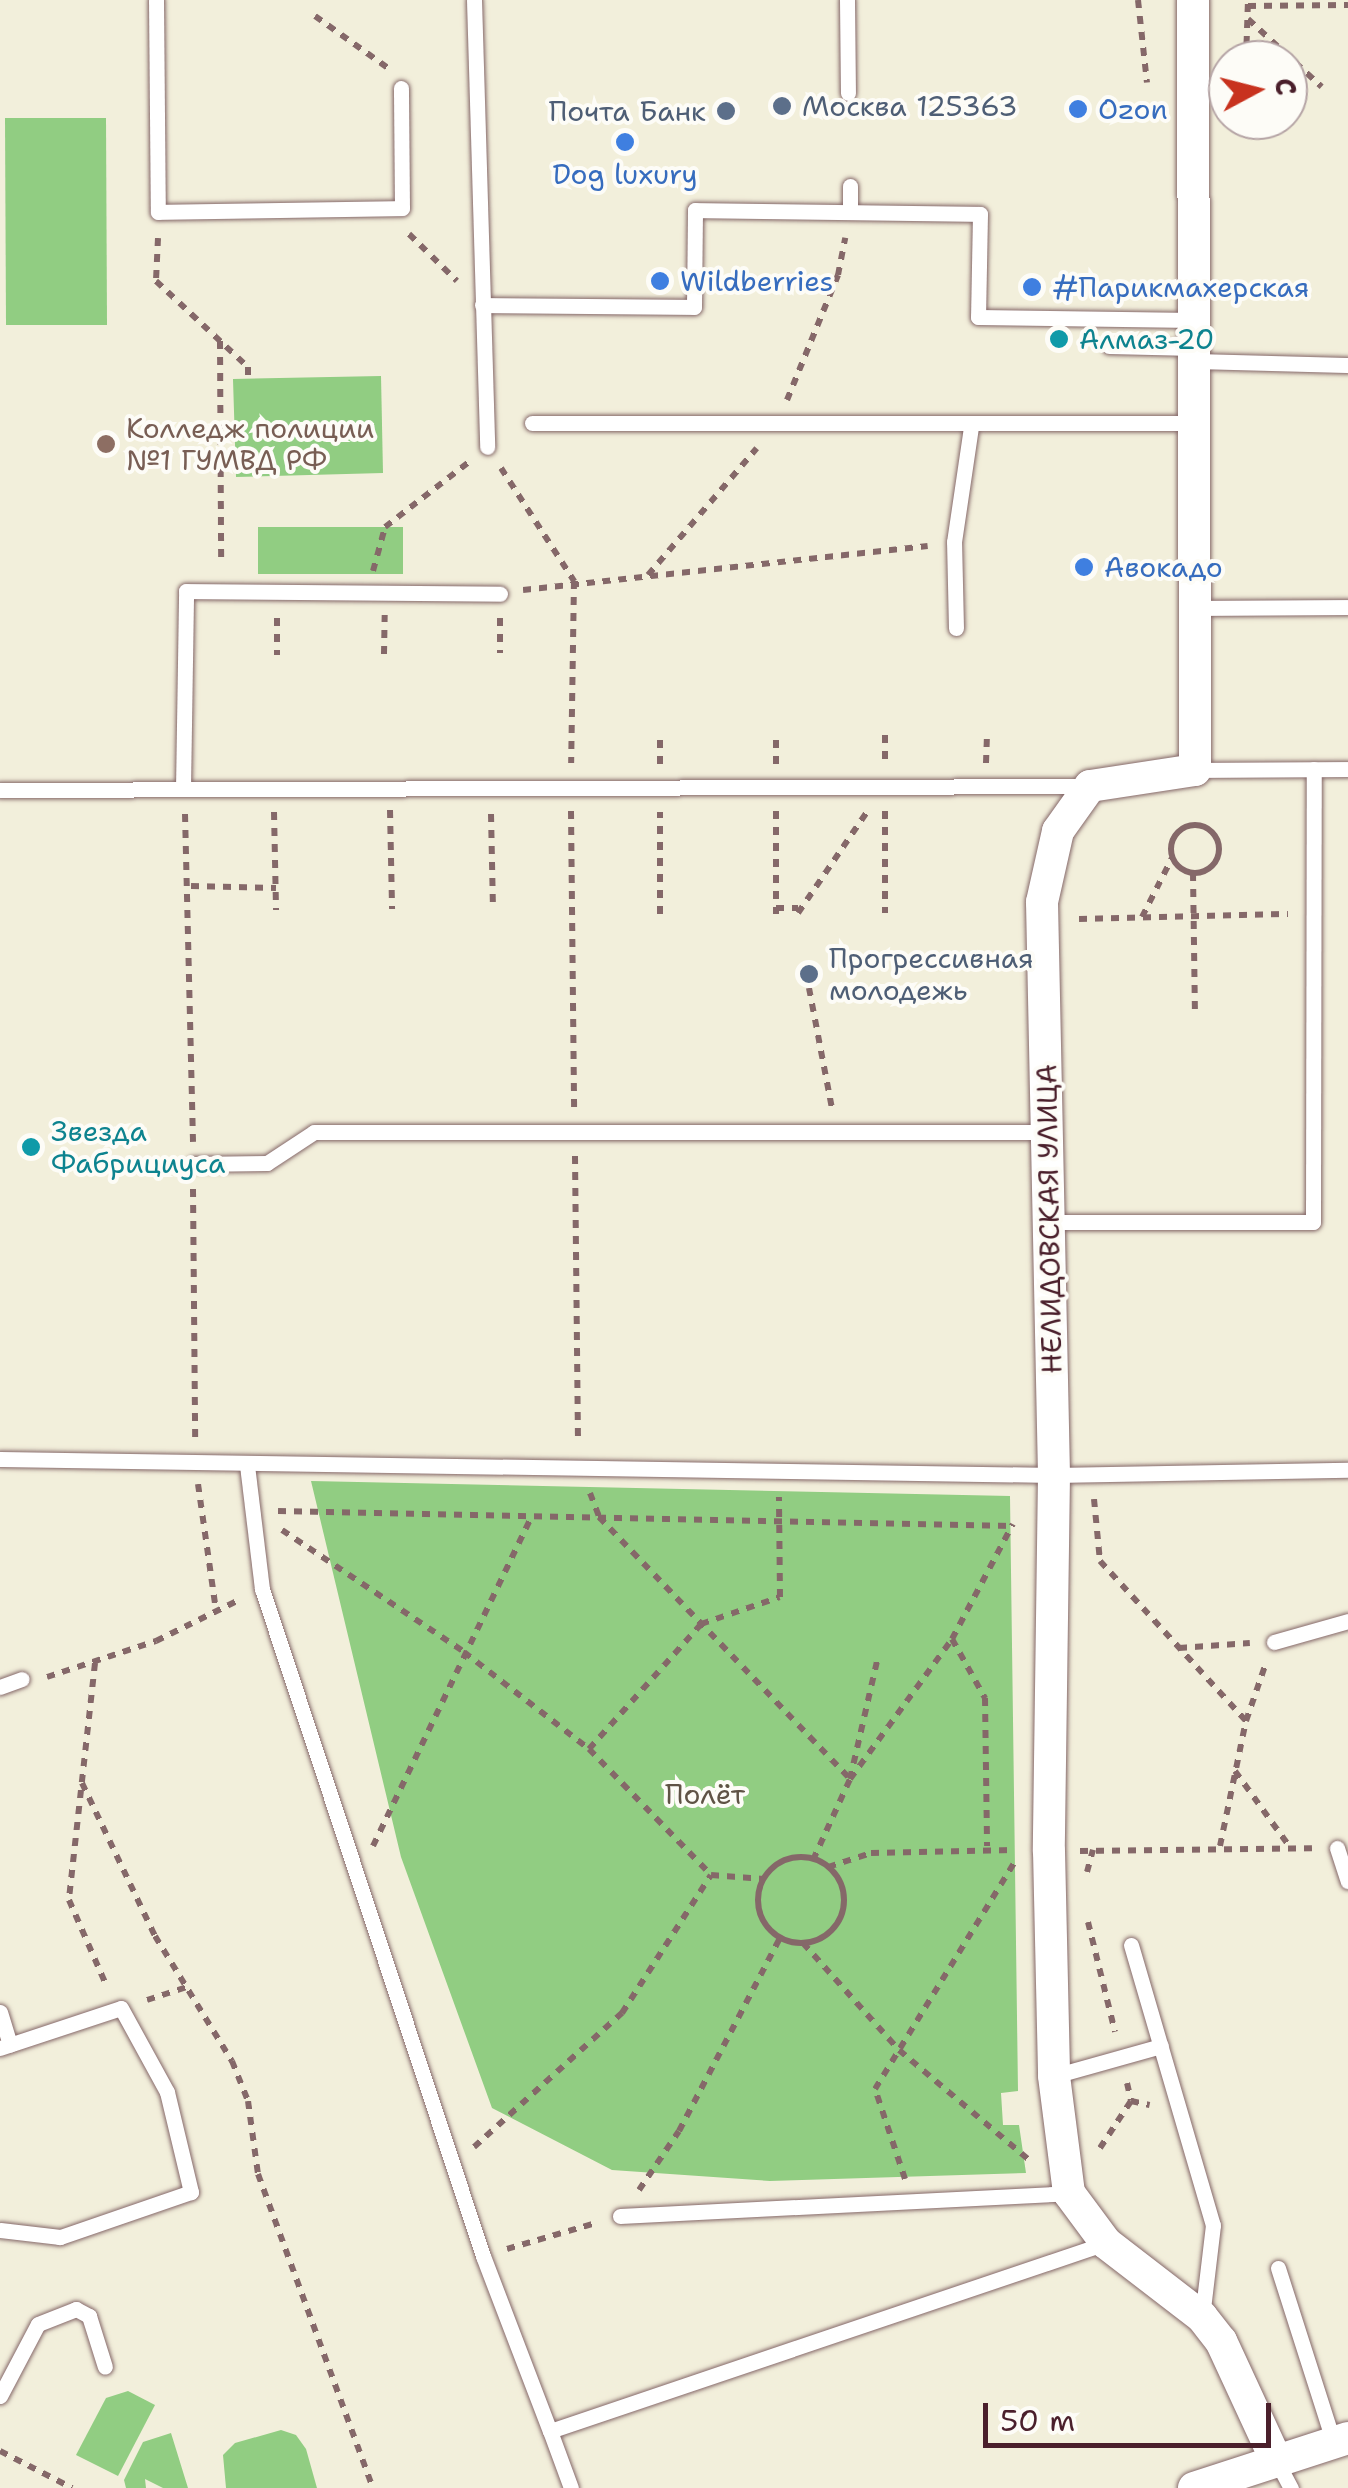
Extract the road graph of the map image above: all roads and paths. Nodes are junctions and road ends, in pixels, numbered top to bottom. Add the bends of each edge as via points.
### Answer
1 (156, 0) edge
2 (474, 0) edge
3 (847, 0) edge
4 (1138, 0) edge
5 (1193, 0) edge
6 (1248, 3) edge
7 (1348, 5) edge
8 (315, 16) dead end
9 (1248, 19) junction
10 (1247, 40) edge
11 (401, 82) joint
12 (1147, 82) dead end
13 (1322, 87) dead end
14 (848, 93) dead end
15 (850, 186) dead end
16 (402, 208) junction
17 (158, 212) junction
18 (850, 212) junction
19 (482, 305) junction
20 (220, 341) junction
21 (1194, 343) junction
22 (1109, 346) dead end
23 (1348, 364) edge
24 (248, 378) dead end
25 (532, 424) dead end
26 (1195, 424) junction
27 (777, 426) junction
28 (972, 427) junction
29 (762, 442) dead end
30 (487, 447) junction
31 (954, 542) junction
32 (372, 574) dead end
33 (648, 575) junction
34 (574, 582) junction
35 (221, 592) junction
36 (385, 593) junction
37 (500, 594) joint
38 (1348, 607) edge
39 (1197, 608) junction
40 (956, 628) dead end
41 (277, 638) dead end
42 (384, 654) dead end
43 (277, 655) dead end
44 (776, 735) dead end
45 (884, 735) dead end
46 (660, 736) dead end
47 (1348, 769) edge
48 (1196, 770) junction
49 (1314, 770) junction
50 (885, 786) junction
51 (1090, 786) junction
52 (571, 787) junction
53 (660, 787) junction
54 (776, 787) junction
55 (274, 788) junction
56 (390, 788) junction
57 (490, 788) junction
58 (184, 789) junction
59 (0, 790) edge
60 (1172, 857) junction
61 (1193, 873) junction
62 (191, 886) junction
63 (276, 888) junction
64 (493, 908) dead end
65 (392, 909) dead end
66 (276, 910) dead end
67 (885, 912) dead end
68 (660, 914) dead end
69 (1314, 914) junction
70 (1193, 916) junction
71 (1142, 917) junction
72 (1080, 919) dead end
73 (809, 988) dead end
74 (1195, 1010) dead end
75 (831, 1082) dead end
76 (575, 1132) junction
77 (1049, 1132) junction
78 (193, 1164) junction
79 (1050, 1222) junction
80 (0, 1459) edge
81 (195, 1464) junction
82 (246, 1465) junction
83 (579, 1469) junction
84 (1346, 1470) edge
85 (781, 1471) junction
86 (1092, 1474) junction
87 (1054, 1485) junction
88 (1348, 1488) edge
89 (252, 1510) junction
90 (532, 1516) junction
91 (599, 1517) junction
92 (778, 1521) junction
93 (1012, 1526) junction
94 (262, 1589) junction
95 (216, 1611) junction
96 (1348, 1620) edge
97 (700, 1624) junction
98 (952, 1639) junction
99 (1274, 1642) junction
100 (1179, 1648) junction
101 (464, 1652) junction
102 (878, 1661) dead end
103 (95, 1663) junction
104 (22, 1679) joint
105 (0, 1687) edge
106 (1246, 1721) junction
107 (589, 1749) junction
108 (1235, 1770) junction
109 (850, 1780) junction
110 (82, 1782) junction
111 (987, 1846) junction
112 (1220, 1846) junction
113 (1290, 1847) junction
114 (1337, 1848) joint
115 (1068, 1851) dead end
116 (813, 1860) junction
117 (828, 1868) junction
118 (711, 1875) junction
119 (358, 1879) junction
120 (764, 1879) junction
121 (1348, 1881) edge
122 (1085, 1912) dead end
123 (780, 1938) junction
124 (803, 1943) junction
125 (1131, 1945) dead end
126 (186, 1987) junction
127 (121, 2008) junction
128 (0, 2012) edge
129 (5, 2046) edge
130 (1160, 2046) junction
131 (899, 2050) junction
132 (1122, 2058) junction
133 (1054, 2076) junction
134 (1180, 2112) junction
135 (456, 2164) junction
136 (1069, 2194) junction
137 (912, 2200) junction
138 (620, 2216) junction
139 (0, 2230) edge
140 (1106, 2243) junction
141 (483, 2256) junction
142 (1278, 2268) dead end
143 (1202, 2317) junction
144 (105, 2368) dead end
145 (0, 2396) edge
146 (550, 2431) junction
147 (1341, 2440) edge
148 (0, 2451) edge
149 (1284, 2475) edge
150 (72, 2488) edge
151 (373, 2488) edge
152 (571, 2488) edge
153 (1194, 2488) edge

1 - 17 lane
2 - 19 lane
3 - 14 lane
4 - 12 path
5 - 21 street
6 - 7 path
6 - 9 path
8 - 11 path
9 - 10 path
9 - 13 path
11 - 16 lane
15 - 18 lane
16 - 17 lane
16 - 19 path via 408,232
17 - 20 path via 156,281
18 - 19 lane via 695,210 694,308
18 - 21 lane via 980,214 978,317
18 - 27 path via 838,274
19 - 30 lane
20 - 24 path via 248,367
20 - 35 path
21 - 22 lane
21 - 23 lane
21 - 26 street
25 - 27 lane
26 - 28 lane
26 - 39 street
27 - 28 lane
28 - 31 lane
29 - 33 path
30 - 32 path via 385,527
30 - 34 path
31 - 33 path via 866,557
31 - 40 lane
33 - 34 path
34 - 37 path
34 - 52 path
35 - 36 lane
35 - 58 lane via 186,592
36 - 37 lane
36 - 42 path
38 - 39 lane
39 - 48 street
41 - 43 path
44 - 54 path
45 - 50 path
46 - 53 path
47 - 49 lane
48 - 49 lane
48 - 51 street
49 - 69 lane
50 - 51 lane
50 - 54 lane
50 - 54 path via 798,911 776,911
50 - 67 path
51 - 77 street, НЕЛИДОВСКАЯ УЛИЦА via 1058,831 1042,902
52 - 53 lane
52 - 57 lane
52 - 76 path
53 - 54 lane
53 - 68 path
55 - 56 lane
55 - 58 lane
55 - 63 path
56 - 57 lane
56 - 65 path
57 - 64 path
58 - 59 lane
58 - 62 path
60 - 61 path
60 - 61 path via 1183,828 1212,830 1218,858
60 - 71 path
61 - 70 path
62 - 63 path
62 - 78 path
63 - 66 path
69 - 70 path
69 - 79 lane via 1313,1222
70 - 71 path
70 - 74 path
71 - 72 path
73 - 75 path
76 - 77 lane
76 - 78 lane via 314,1132 267,1163
76 - 83 path
77 - 79 street, НЕЛИДОВСКАЯ УЛИЦА
78 - 81 path
79 - 87 street, НЕЛИДОВСКАЯ УЛИЦА
80 - 81 lane
81 - 82 lane
81 - 95 path
82 - 83 lane
82 - 89 lane
83 - 85 lane
84 - 86 lane
84 - 88 lane
85 - 87 lane
85 - 92 path
86 - 87 lane
86 - 100 path via 1100,1561
87 - 93 path via 1021,1507
87 - 133 street, НЕЛИДОВСКАЯ УЛИЦА
89 - 90 path
89 - 94 lane
89 - 101 path
90 - 91 path
90 - 101 path
91 - 92 path
91 - 97 path
92 - 93 path
92 - 97 path via 780,1597
93 - 98 path
94 - 95 path
94 - 119 lane
95 - 103 path
96 - 99 lane
97 - 107 path
97 - 109 path
98 - 109 path
98 - 111 path via 986,1698
99 - 100 path
99 - 106 path
100 - 106 path
101 - 107 path
101 - 119 path
102 - 109 path
103 - 104 path
103 - 110 path
104 - 105 lane
106 - 108 path
107 - 118 path
108 - 112 path
108 - 113 path
109 - 116 path
110 - 126 path via 154,1936
110 - 127 path via 69,1900 92,1962
111 - 117 path via 871,1853
111 - 131 path via 1020,1851
112 - 113 path
112 - 115 path
113 - 114 path
114 - 121 lane
116 - 117 path
116 - 120 path via 779,1863
117 - 124 path via 841,1885 842,1915 823,1938
118 - 120 path
118 - 135 path via 622,2013
119 - 135 lane
120 - 123 path via 761,1916
122 - 132 path
123 - 124 path
123 - 138 path via 679,2131
124 - 131 path
125 - 130 lane
126 - 127 path
126 - 151 path via 232,2061 248,2101 258,2174
127 - 129 lane
127 - 139 lane via 167,2092 190,2192 60,2237
128 - 129 lane
130 - 132 lane
130 - 134 lane
131 - 136 path
131 - 137 path via 875,2089
132 - 133 lane
132 - 134 path via 1131,2101
133 - 136 street, НЕЛИДОВСКАЯ УЛИЦА
134 - 143 lane via 1214,2225
135 - 141 lane
136 - 137 lane
136 - 140 street, НЕЛИДОВСКАЯ УЛИЦА
137 - 138 lane
138 - 141 path
140 - 143 street, НЕЛИДОВСКАЯ УЛИЦА
140 - 146 lane
141 - 146 lane
142 - 147 lane
143 - 149 street, НЕЛИДОВСКАЯ УЛИЦА via 1221,2342
144 - 145 lane via 90,2316 76,2309 38,2324
146 - 152 lane
147 - 149 street
148 - 150 path
149 - 153 street

